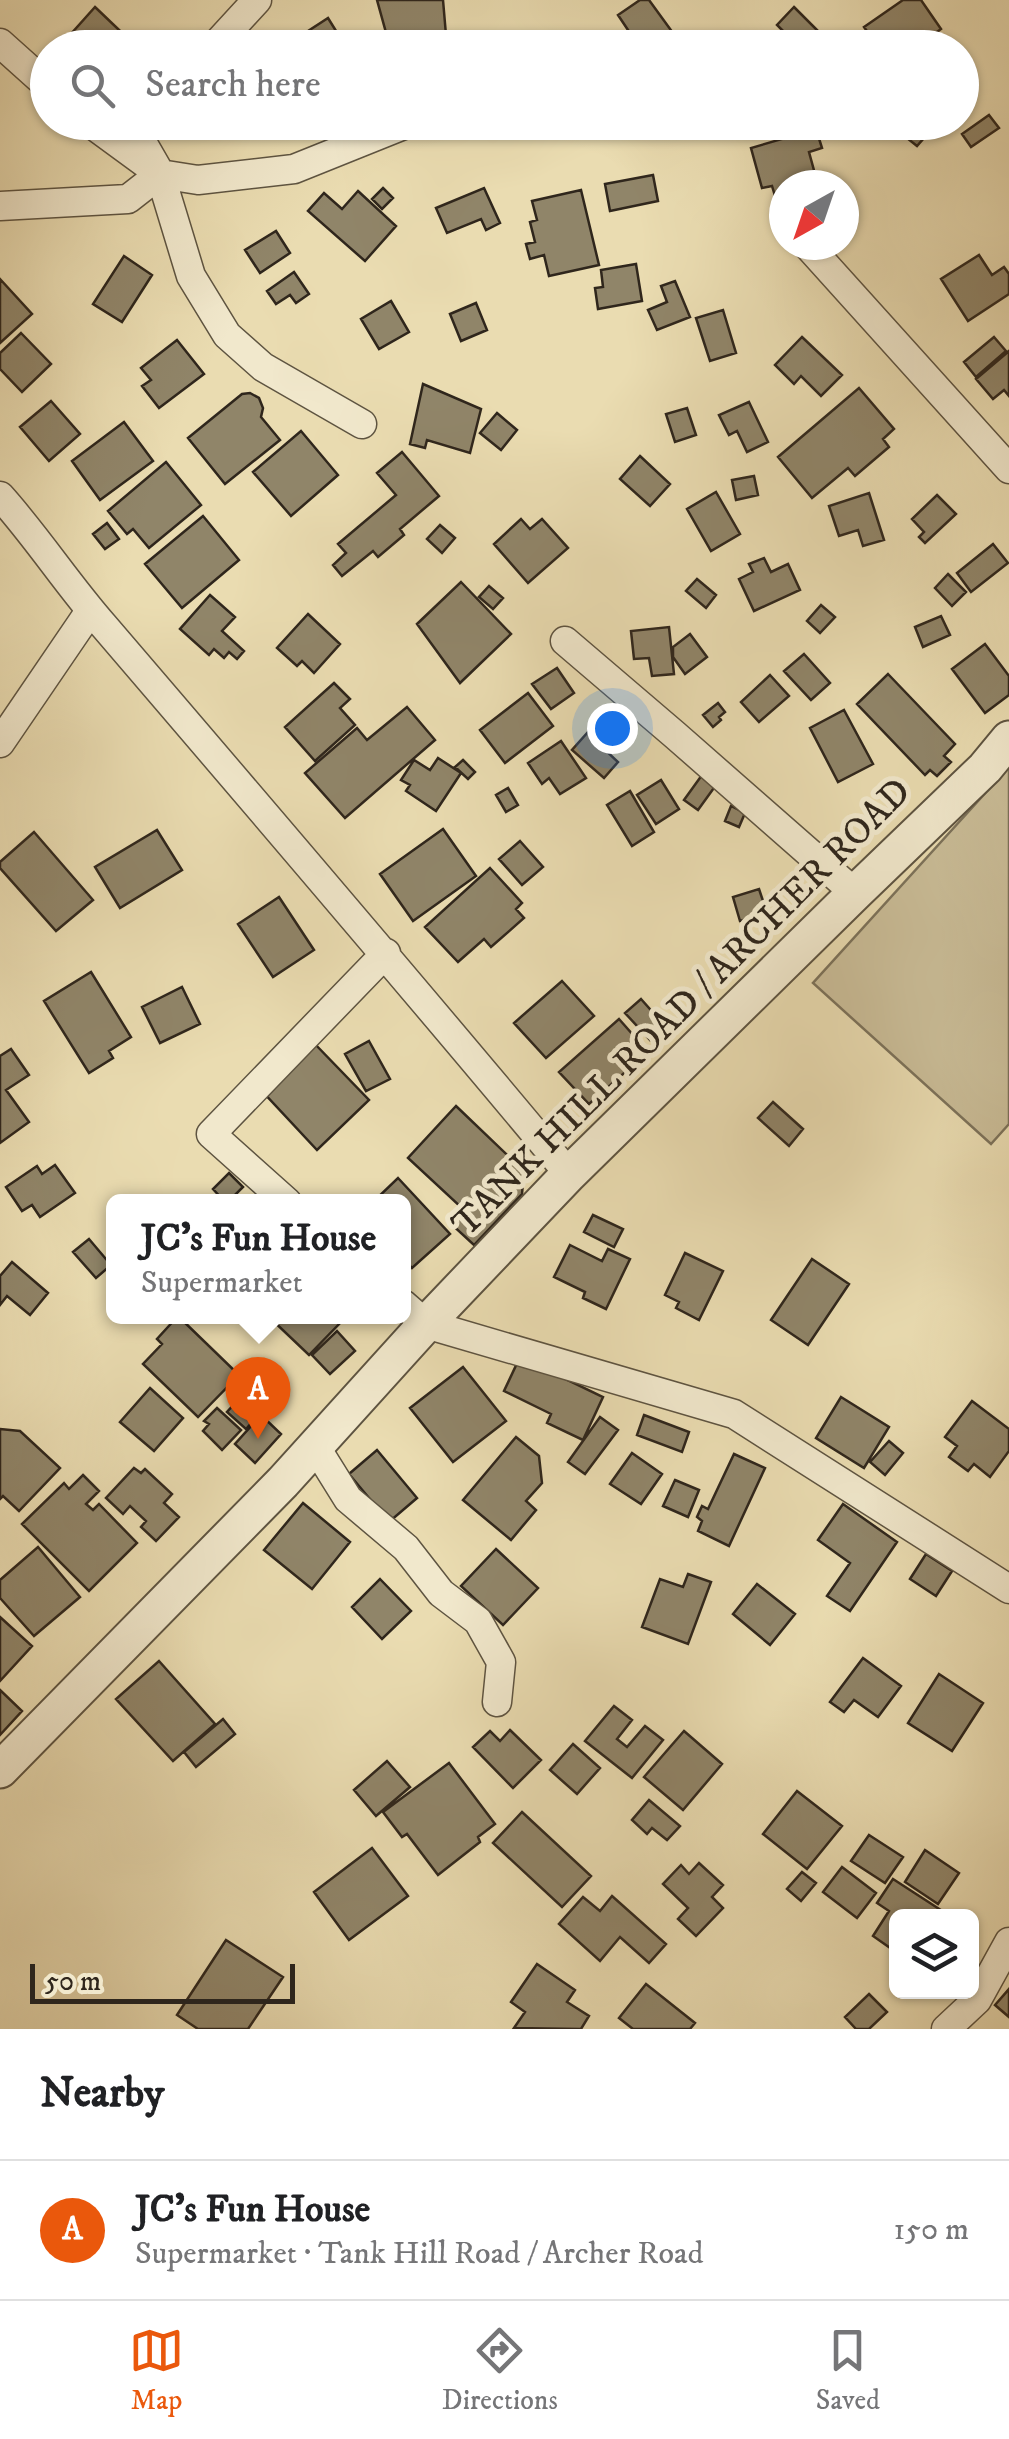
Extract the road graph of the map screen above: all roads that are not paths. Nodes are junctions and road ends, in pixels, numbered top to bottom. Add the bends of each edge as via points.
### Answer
1 (257, 0) edge
2 (230, 30) edge
3 (0, 43) edge
4 (30, 70) edge
5 (114, 140) edge
6 (142, 140) edge
7 (366, 140) edge
8 (160, 174) junction
9 (0, 206) edge
10 (822, 260) edge
11 (362, 424) dead end
12 (1009, 469) edge
13 (0, 496) edge
14 (90, 611) junction
15 (564, 641) dead end
16 (1009, 739) edge
17 (0, 743) edge
18 (854, 892) junction
19 (386, 953) junction
20 (569, 1174) junction
21 (279, 1194) edge
22 (414, 1314) edge
23 (406, 1324) edge
24 (315, 1446) junction
25 (1009, 1588) edge
26 (497, 1702) dead end
27 (0, 1770) edge
28 (1009, 1942) edge
29 (946, 2029) edge

1 - 2 street
3 - 4 street
5 - 8 street
6 - 8 street
7 - 8 street via 294,169 198,180
8 - 9 street via 128,199
8 - 11 street via 191,276 227,336 263,367
10 - 12 street
13 - 14 street
14 - 17 street
14 - 19 street
15 - 18 street
16 - 18 street, TANK HILL ROAD / ARCHER ROAD
18 - 20 street, TANK HILL ROAD / ARCHER ROAD
19 - 20 street
19 - 21 street via 211,1134
20 - 22 street, TANK HILL ROAD / ARCHER ROAD
22 - 25 street via 734,1414
23 - 24 street, TANK HILL ROAD / ARCHER ROAD
24 - 26 street via 348,1499 406,1548 441,1594 478,1621 501,1662
24 - 27 street, TANK HILL ROAD / ARCHER ROAD
28 - 29 street via 977,2000

